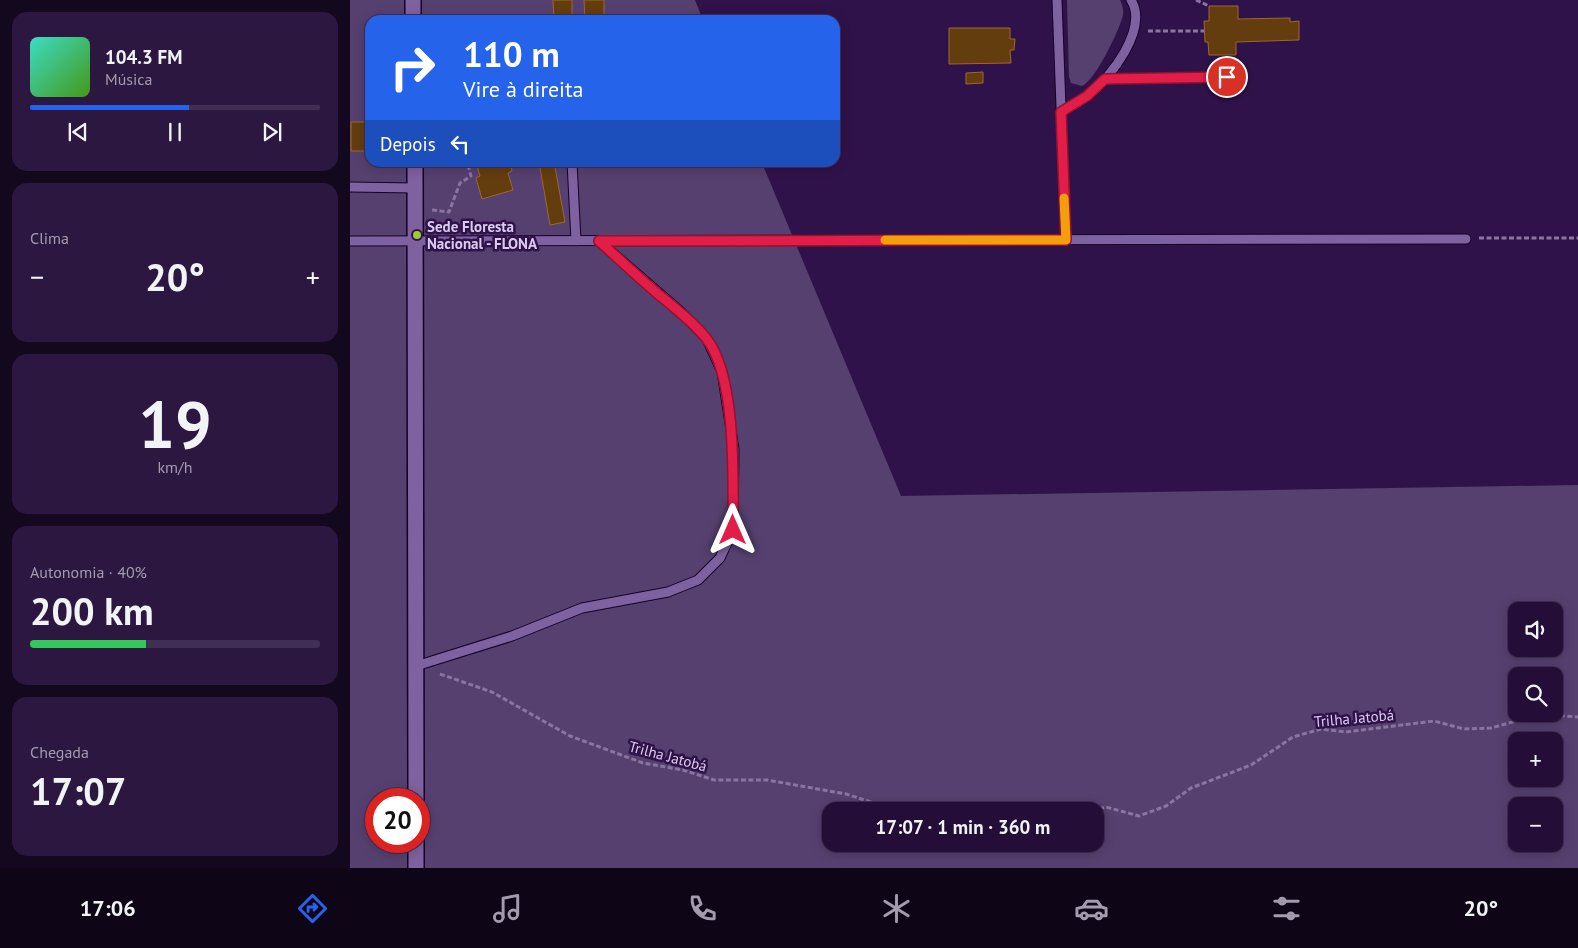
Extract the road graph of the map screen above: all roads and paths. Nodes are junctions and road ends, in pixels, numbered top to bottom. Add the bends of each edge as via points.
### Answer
1 (413, 0) edge
2 (1057, 0) edge
3 (1131, 0) edge
4 (1196, 0) edge
5 (1209, 6) dead end
6 (413, 15) edge
7 (1134, 30) junction
8 (1204, 31) dead end
9 (1227, 77) dead end
10 (1105, 79) junction
11 (1061, 112) junction
12 (416, 167) edge
13 (469, 167) edge
14 (572, 167) edge
15 (350, 187) edge
16 (415, 188) junction
17 (1578, 238) edge
18 (1466, 239) joint
19 (1066, 240) junction
20 (576, 241) junction
21 (599, 241) junction
22 (350, 242) edge
23 (415, 242) junction
24 (416, 666) junction
25 (1578, 717) edge
26 (416, 788) edge
27 (871, 802) edge
28 (1104, 808) edge
29 (416, 853) edge
30 (416, 868) edge

1 - 6 street
2 - 11 lane
3 - 7 lane via 1135,6
4 - 5 path
7 - 8 path
7 - 10 lane via 1133,39
9 - 10 lane
10 - 11 lane via 1087,96
11 - 19 lane
12 - 16 street
13 - 16 path via 471,176 460,183 449,212 432,210 432,194 428,188
14 - 20 lane
15 - 16 lane
16 - 23 street
17 - 18 path
18 - 19 lane
19 - 21 lane
20 - 21 lane
20 - 23 lane
21 - 24 lane via 682,313 707,339 715,355 722,372 734,449 733,530 720,558 698,580 668,592 582,608 512,636
22 - 23 lane
23 - 24 street
24 - 26 street
24 - 27 path, Trilha Jatobá via 492,692 570,736 643,763 683,770 714,780 767,780 846,794
25 - 28 path, Trilha Jatobá via 1541,714 1491,728 1464,728 1434,721 1346,732 1322,729 1293,737 1251,765 1191,788 1166,806 1138,816
29 - 30 street

